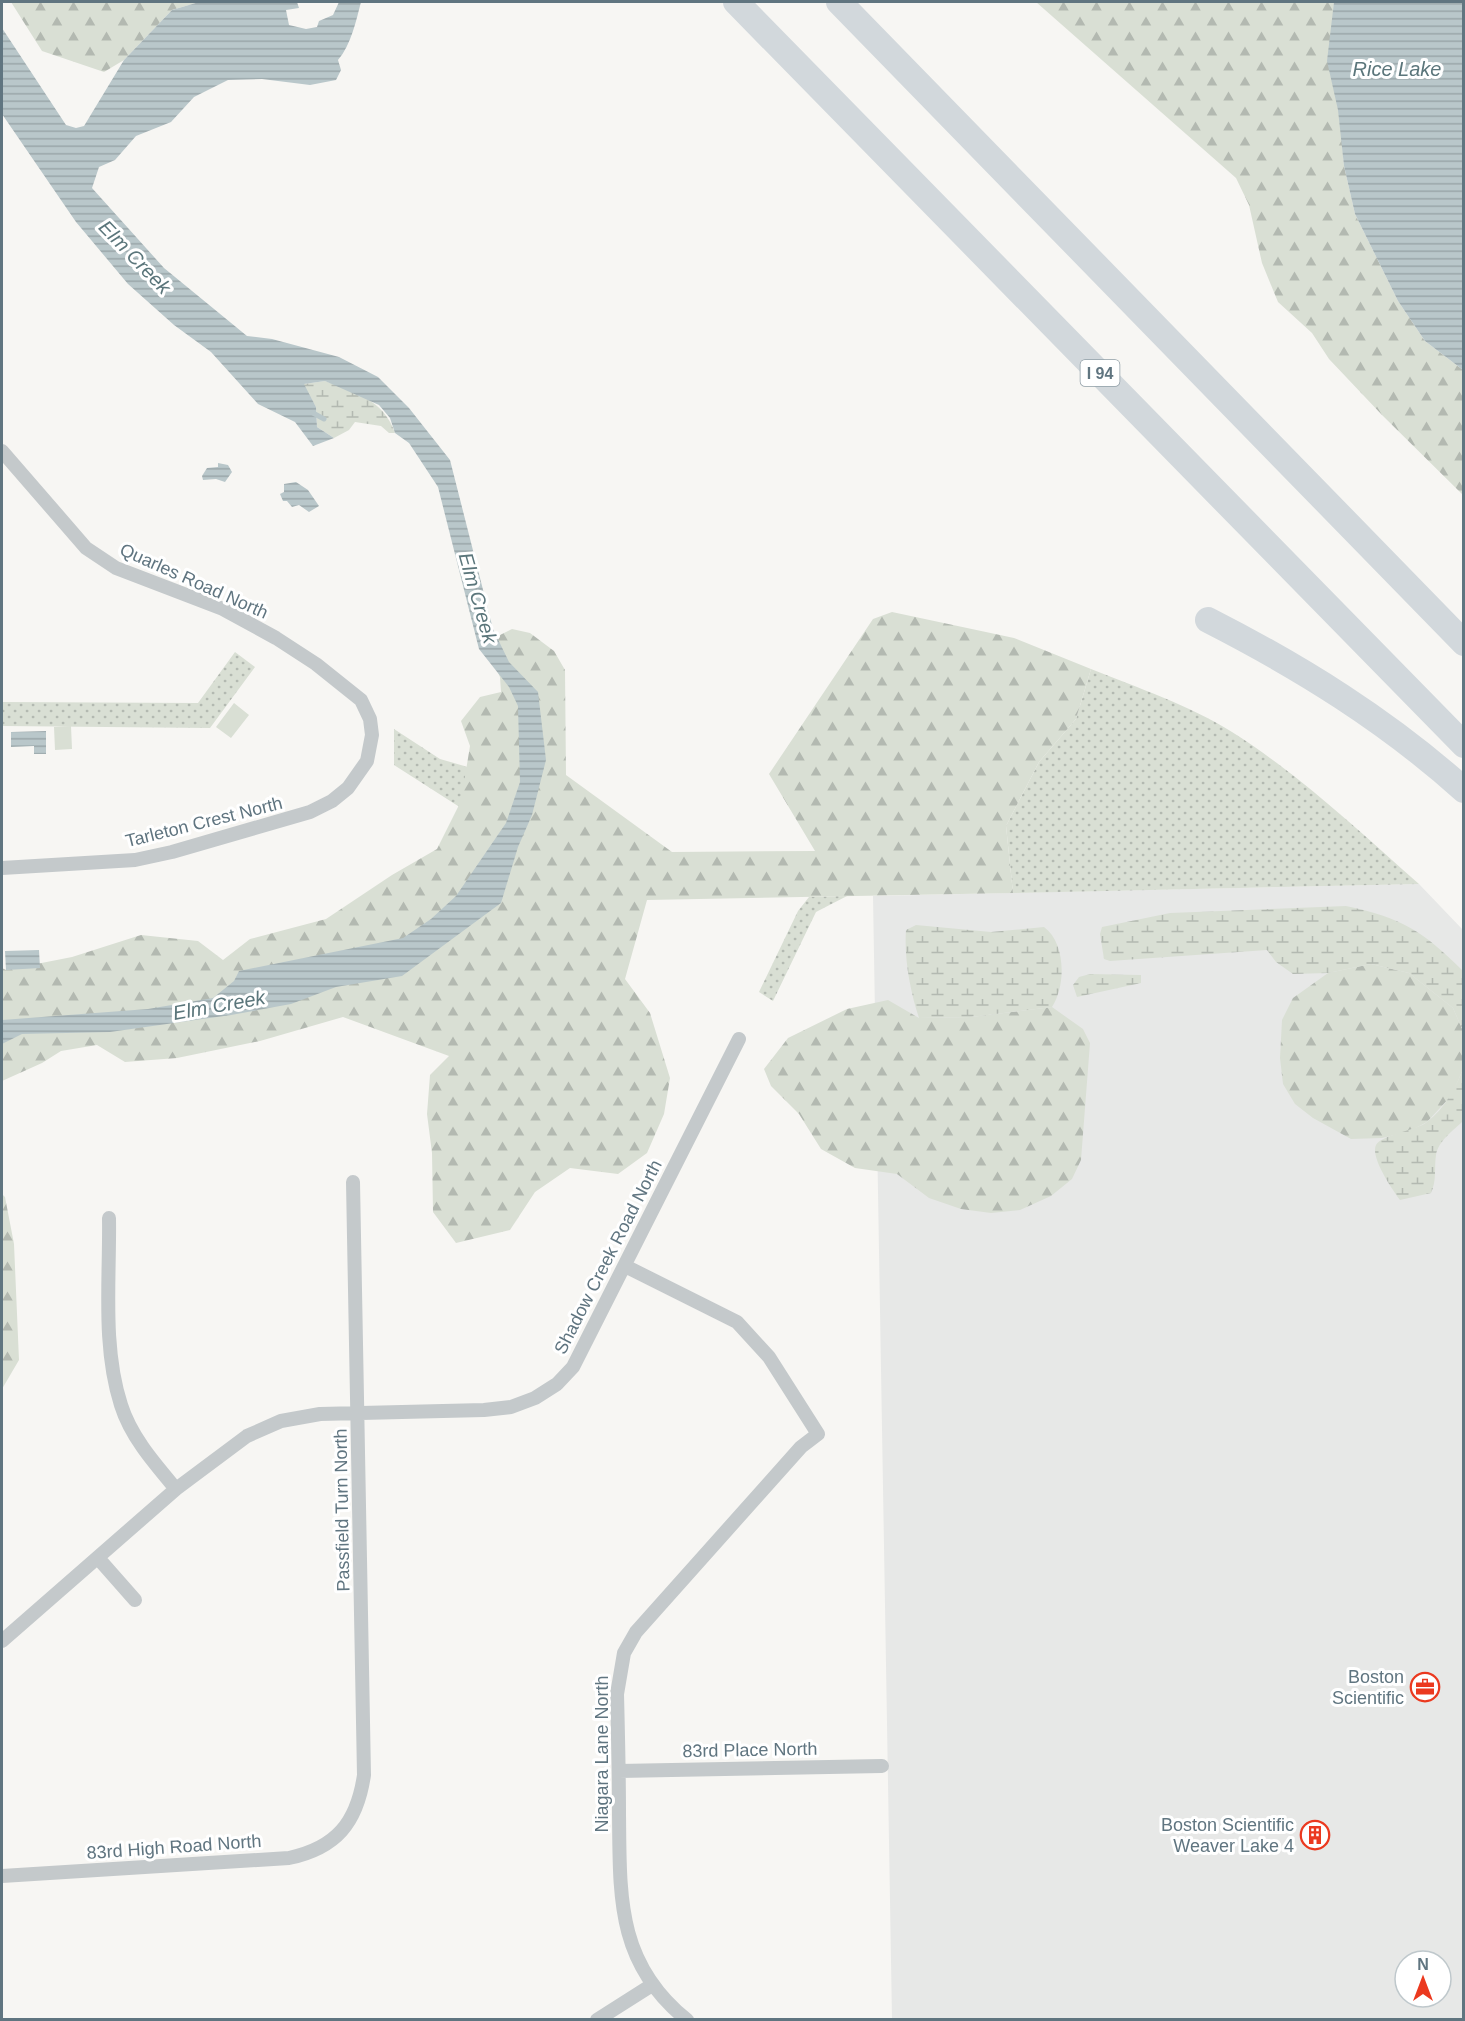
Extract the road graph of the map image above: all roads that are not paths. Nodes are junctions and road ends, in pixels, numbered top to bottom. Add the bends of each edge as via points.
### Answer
1 (736, 2) edge
2 (839, 2) edge
3 (2, 451) edge
4 (1208, 620) dead end
5 (1464, 643) edge
6 (372, 735) joint
7 (1464, 745) edge
8 (1464, 790) edge
9 (2, 868) edge
10 (739, 1039) dead end
11 (353, 1182) dead end
12 (109, 1218) dead end
13 (625, 1266) junction
14 (359, 1412) junction
15 (176, 1489) junction
16 (98, 1558) junction
17 (135, 1600) dead end
18 (2, 1641) edge
19 (882, 1766) dead end
20 (619, 1771) junction
21 (341, 1832) joint
22 (2, 1876) edge
23 (652, 1985) junction
24 (597, 2019) edge
25 (687, 2019) edge

1 - 7 highway, I 94
2 - 5 highway
3 - 6 street, Quarles Road North via 86,548 116,568 223,609 296,651 361,700
4 - 8 highway via 1282,658 1352,701
6 - 9 street, Tarleton Crest North via 367,761 348,788 310,812 135,860
10 - 13 street, Shadow Creek Road North
11 - 14 street, Passfield Turn North
12 - 15 street via 110,1339 122,1407 140,1443
13 - 14 street, Shadow Creek Road North via 573,1367 535,1398 512,1407 484,1410
13 - 20 street, Niagara Lane North via 737,1322 769,1357 818,1434 787,1461 636,1632 619,1672
14 - 15 street, Shadow Creek Road North via 281,1421 247,1436
14 - 21 street, Passfield Turn North via 364,1775 361,1796
15 - 16 street, Shadow Creek Road North
16 - 17 street
16 - 18 street, Shadow Creek Road North
19 - 20 street, 83rd Place North
20 - 23 street, Niagara Lane North via 623,1918 632,1949
21 - 22 street, 83rd High Road North via 326,1845 289,1858
23 - 24 street
23 - 25 street, Niagara Lane North

